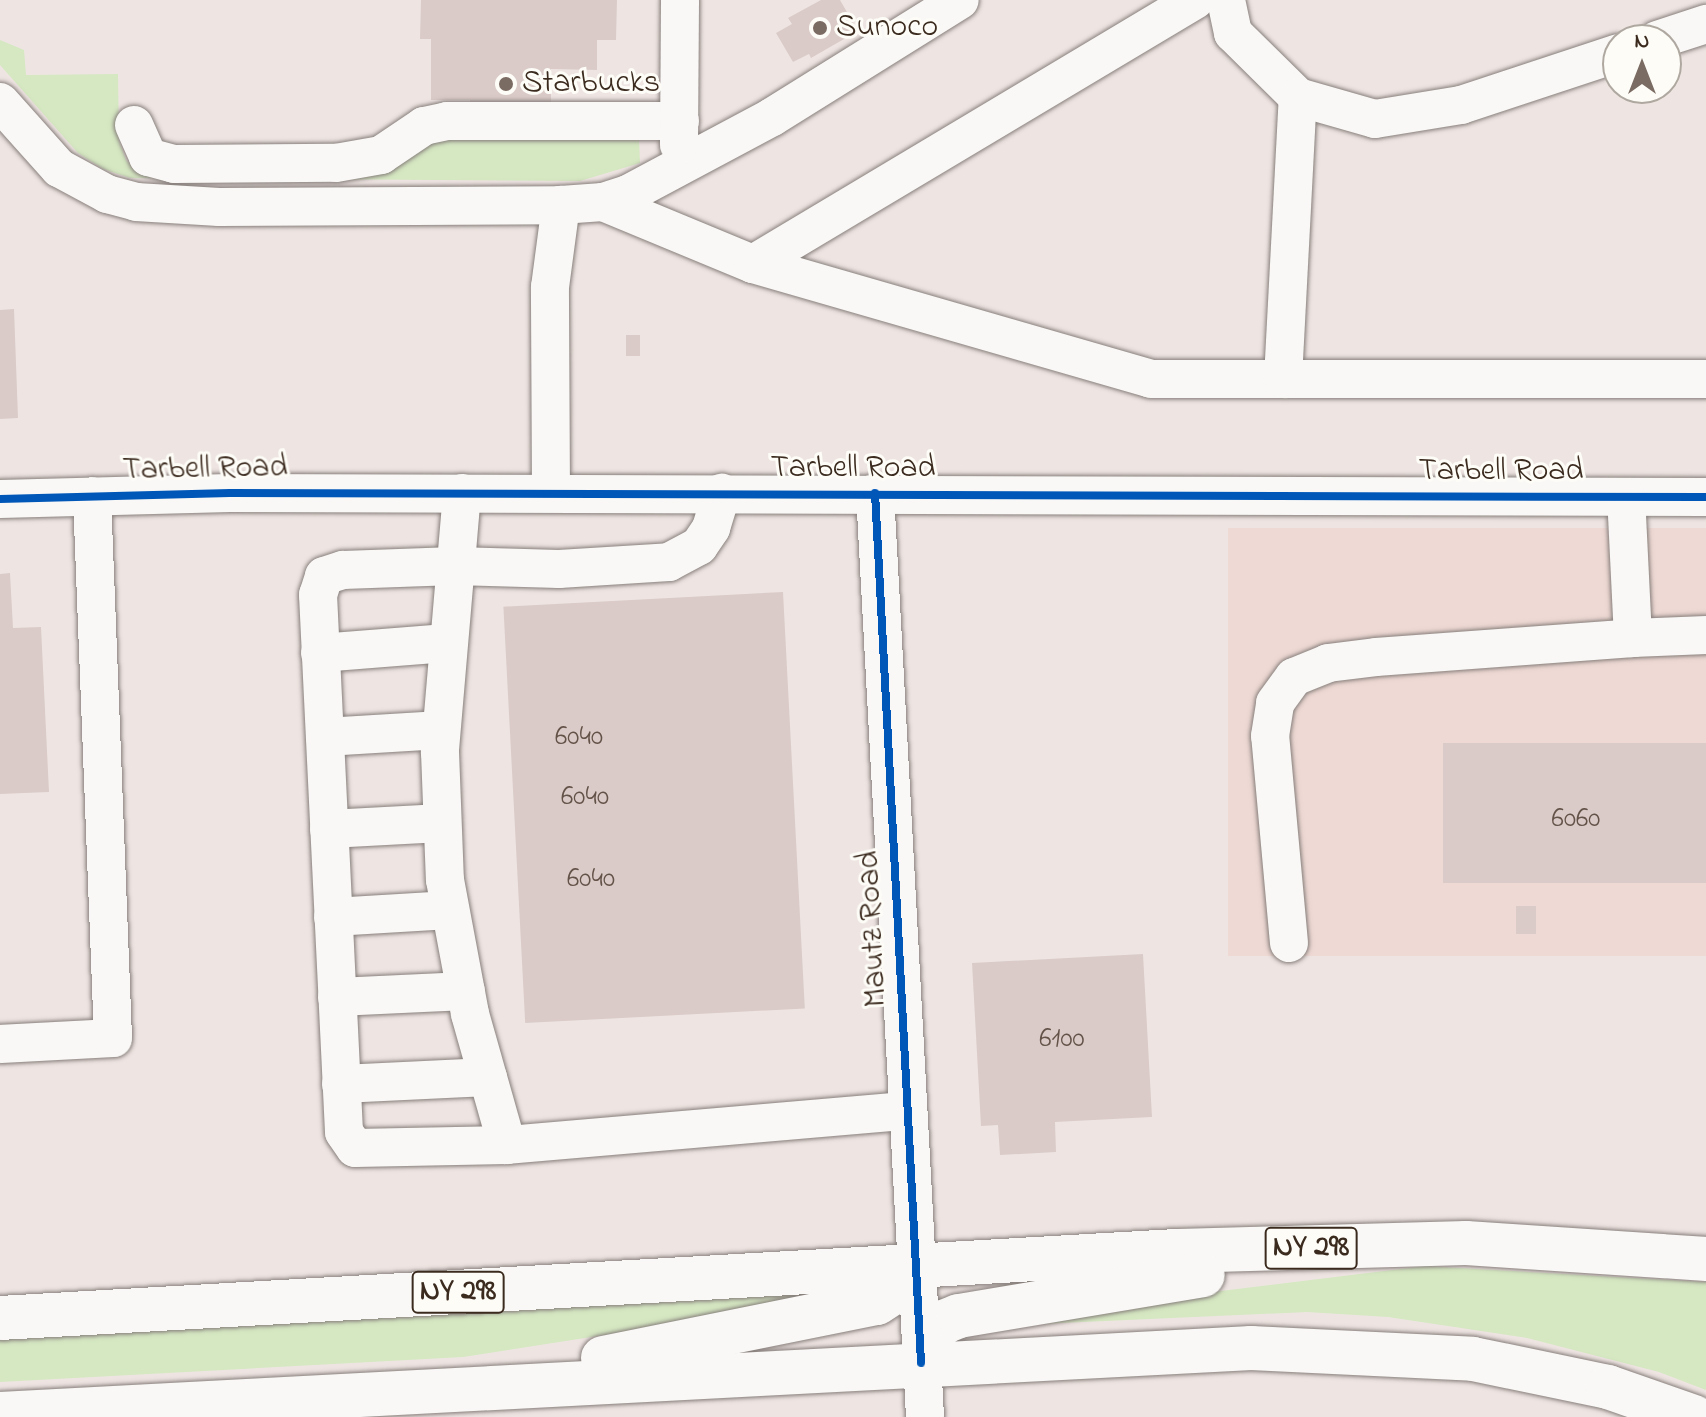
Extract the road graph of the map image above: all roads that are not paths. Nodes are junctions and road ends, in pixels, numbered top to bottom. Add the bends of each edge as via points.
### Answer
1 (680, 0) edge
2 (960, 0) edge
3 (1195, 0) edge
4 (1226, 0) edge
5 (1706, 24) edge
6 (1682, 32) edge
7 (1602, 58) edge
8 (1298, 97) junction
9 (0, 102) edge
10 (680, 121) junction
11 (134, 125) dead end
12 (679, 167) junction
13 (603, 202) junction
14 (561, 205) junction
15 (753, 264) junction
16 (1283, 379) junction
17 (1706, 379) edge
18 (462, 493) junction
19 (551, 493) junction
20 (722, 493) junction
21 (875, 493) junction
22 (92, 496) junction
23 (1626, 497) junction
24 (1706, 497) edge
25 (0, 499) edge
26 (455, 566) junction
27 (1706, 635) edge
28 (1633, 638) junction
29 (447, 643) junction
30 (320, 653) junction
31 (441, 730) junction
32 (325, 737) junction
33 (442, 823) junction
34 (329, 829) junction
35 (450, 910) junction
36 (333, 917) junction
37 (1289, 943) dead end
38 (466, 991) junction
39 (337, 997) junction
40 (0, 1044) edge
41 (488, 1077) junction
42 (341, 1084) junction
43 (907, 1111) junction
44 (507, 1145) junction
45 (1387, 1245) junction
46 (1706, 1259) edge
47 (916, 1266) junction
48 (0, 1318) edge
49 (921, 1363) junction
50 (452, 1389) junction
51 (0, 1414) edge
52 (925, 1417) edge
53 (1694, 1417) edge

1 - 10 street
2 - 12 street via 772,117
3 - 15 street
4 - 8 street via 1233,33
5 - 6 street
7 - 8 street via 1461,105 1375,119
8 - 16 street
9 - 14 street via 59,168 107,194 136,202 219,207
10 - 11 street via 447,121 424,126 381,155 336,163 174,164 148,157
10 - 12 street
12 - 13 street
13 - 14 street
13 - 15 street
14 - 19 street via 550,287
15 - 16 street via 1151,379
16 - 17 street
18 - 19 street, Tarbell Road
18 - 22 street, Tarbell Road
18 - 26 street
19 - 20 street, Tarbell Road
20 - 21 street, Tarbell Road
20 - 26 street via 699,546 669,562 559,569
21 - 23 street, Tarbell Road
21 - 43 street, Mautz Road
22 - 25 street, Tarbell Road
22 - 40 street via 113,1038
23 - 24 street, Tarbell Road
23 - 28 street
26 - 29 street
26 - 30 street via 343,570 324,576 318,595
27 - 28 street
28 - 37 street via 1376,657 1328,663 1294,677 1275,703 1270,736
29 - 30 street
29 - 31 street
30 - 32 street
31 - 32 street
31 - 33 street
32 - 34 street
33 - 34 street
33 - 35 street
34 - 36 street
35 - 36 street
35 - 38 street
36 - 39 street
38 - 39 street
38 - 41 street
39 - 42 street
41 - 42 street
41 - 44 street
42 - 44 street via 344,1132 355,1148
43 - 44 street
43 - 47 street, Mautz Road
45 - 46 main road, NY 298 via 1466,1243
45 - 47 main road, NY 298
45 - 49 main road via 959,1316 933,1333
47 - 48 main road, NY 298
47 - 49 street, Mautz Road
47 - 50 main road via 903,1286 877,1303
49 - 50 main road
49 - 52 street, Mautz Road
49 - 53 main road via 1251,1348 1412,1353 1473,1359 1608,1387
50 - 51 main road

